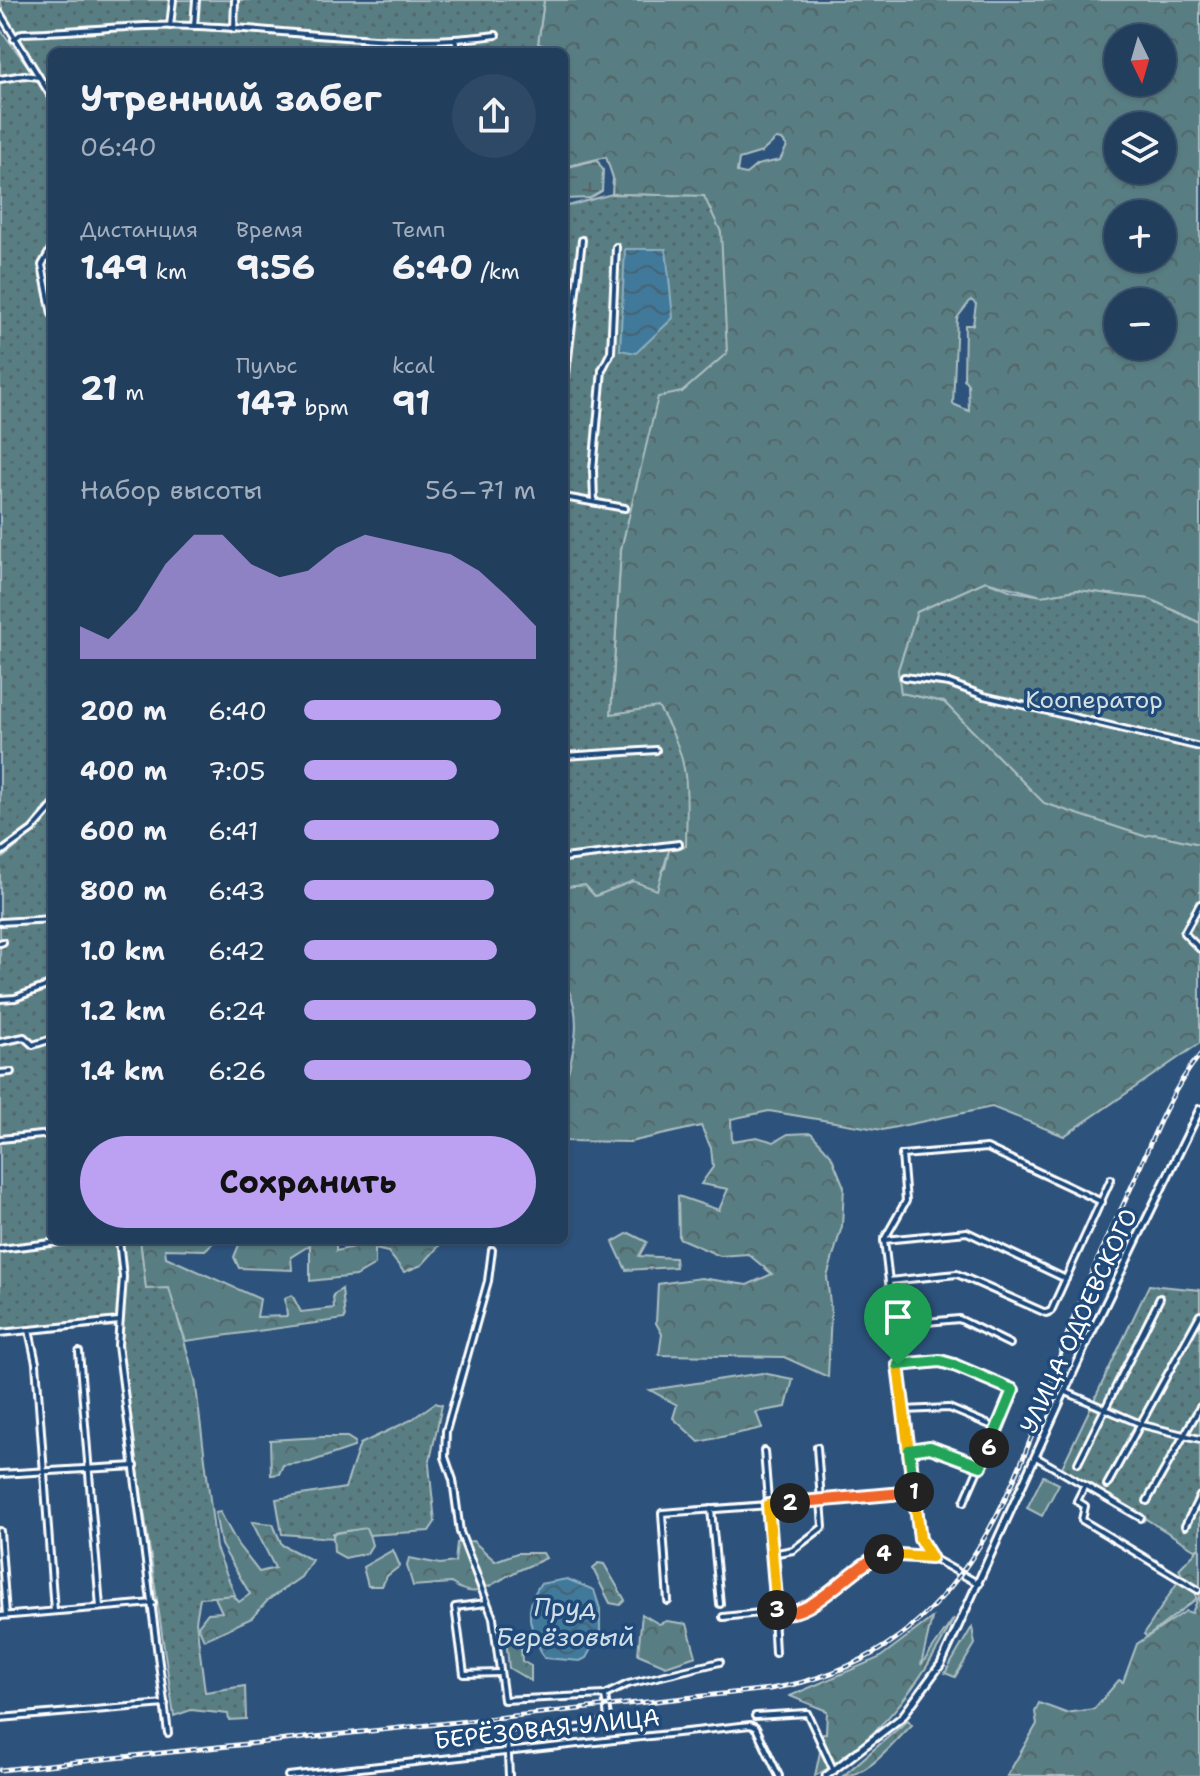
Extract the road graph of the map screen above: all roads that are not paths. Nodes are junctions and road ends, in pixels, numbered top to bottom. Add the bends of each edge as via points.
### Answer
1 (173, 0) edge
2 (196, 0) edge
3 (235, 0) edge
4 (0, 13) edge
5 (170, 26) junction
6 (194, 26) junction
7 (234, 29) junction
8 (496, 35) dead end
9 (14, 39) junction
10 (455, 39) junction
11 (457, 48) edge
12 (41, 78) junction
13 (0, 79) edge
14 (48, 91) edge
15 (582, 240) dead end
16 (616, 247) dead end
17 (48, 254) edge
18 (48, 294) edge
19 (568, 358) edge
20 (568, 498) edge
21 (594, 502) junction
22 (625, 508) dead end
23 (904, 677) dead end
24 (1200, 747) edge
25 (656, 750) dead end
26 (568, 756) edge
27 (48, 812) edge
28 (679, 844) dead end
29 (0, 853) edge
30 (568, 858) edge
31 (1200, 904) edge
32 (48, 919) edge
33 (0, 922) edge
34 (1200, 949) edge
35 (48, 986) edge
36 (0, 999) edge
37 (48, 1040) edge
38 (0, 1042) edge
39 (11, 1072) dead end
40 (0, 1073) edge
41 (1200, 1109) edge
42 (48, 1134) edge
43 (0, 1139) edge
44 (1111, 1179) dead end
45 (1102, 1202) junction
46 (884, 1240) junction
47 (48, 1243) edge
48 (119, 1244) edge
49 (0, 1249) edge
50 (492, 1250) dead end
51 (1066, 1279) junction
52 (889, 1281) junction
53 (1160, 1298) dead end
54 (1200, 1315) edge
55 (119, 1321) junction
56 (894, 1325) junction
57 (29, 1330) junction
58 (0, 1333) edge
59 (1010, 1344) dead end
60 (79, 1352) dead end
61 (898, 1365) junction
62 (1066, 1392) junction
63 (1200, 1407) edge
64 (1105, 1408) junction
65 (904, 1410) junction
66 (1143, 1425) junction
67 (997, 1428) junction
68 (1184, 1437) junction
69 (1200, 1439) edge
70 (817, 1447) dead end
71 (909, 1450) junction
72 (764, 1451) dead end
73 (1036, 1457) junction
74 (1078, 1463) dead end
75 (135, 1466) junction
76 (981, 1466) junction
77 (89, 1468) junction
78 (42, 1471) junction
79 (0, 1474) edge
80 (1085, 1485) junction
81 (1107, 1485) dead end
82 (914, 1494) junction
83 (1200, 1496) edge
84 (822, 1501) junction
85 (1147, 1501) dead end
86 (964, 1502) dead end
87 (768, 1505) junction
88 (711, 1509) junction
89 (1141, 1518) dead end
90 (1185, 1526) dead end
91 (0, 1531) edge
92 (772, 1554) junction
93 (931, 1557) junction
94 (979, 1584) junction
95 (1198, 1590) edge
96 (668, 1601) dead end
97 (153, 1603) junction
98 (486, 1603) junction
99 (720, 1604) dead end
100 (100, 1607) junction
101 (54, 1611) junction
102 (775, 1613) junction
103 (3, 1616) edge
104 (723, 1617) dead end
105 (775, 1653) dead end
106 (720, 1662) dead end
107 (500, 1673) junction
108 (605, 1695) junction
109 (165, 1704) junction
110 (755, 1716) dead end
111 (0, 1718) edge
112 (168, 1733) dead end
113 (506, 1751) junction
114 (834, 1771) junction
115 (288, 1776) edge
116 (509, 1776) edge
117 (779, 1776) edge
118 (826, 1776) edge

1 - 5 street
2 - 6 street
3 - 7 street
4 - 9 street
5 - 6 street
5 - 9 street via 22,33
6 - 7 street
7 - 10 street
8 - 10 street
9 - 12 street
10 - 11 street
12 - 13 street
12 - 14 street
15 - 19 street
16 - 21 street via 611,352 602,370
17 - 18 street via 42,265
20 - 21 street
21 - 22 street
23 - 24 street via 949,683 959,690
25 - 26 street
27 - 29 street
28 - 30 street
31 - 34 street via 1184,933
32 - 33 street
35 - 36 street
37 - 38 street via 33,1045 24,1037
39 - 40 street
41 - 62 street, УЛИЦА ОДОЕВСКОГО
42 - 43 street
44 - 45 street
45 - 46 street via 987,1148 902,1155 906,1201
45 - 51 street
46 - 51 street via 967,1232
46 - 52 street
47 - 49 street
48 - 55 street
50 - 98 street via 444,1448 460,1532
51 - 52 street via 1046,1313 957,1274
52 - 56 street
53 - 64 street
54 - 66 street
55 - 57 street
55 - 75 street
56 - 59 street via 959,1319
56 - 61 street
57 - 58 street
57 - 78 street
60 - 77 street
61 - 65 street
61 - 67 street via 947,1362 1012,1388
62 - 64 street
62 - 73 street, УЛИЦА ОДОЕВСКОГО
63 - 68 street
64 - 66 street
64 - 74 street
65 - 67 street via 949,1408
65 - 71 street
66 - 68 street
66 - 81 street
67 - 76 street
68 - 69 street
68 - 85 street
70 - 84 street
71 - 76 street via 930,1447
71 - 82 street
72 - 87 street
73 - 80 street
73 - 94 street, УЛИЦА ОДОЕВСКОГО
75 - 77 street
75 - 97 street
76 - 86 street
77 - 78 street
77 - 100 street
78 - 79 street
78 - 101 street
80 - 89 street
80 - 95 street via 1077,1501 1085,1506 1082,1520
82 - 84 street
82 - 93 street via 920,1539
83 - 90 street
84 - 87 street
84 - 92 street via 823,1527 793,1550
87 - 88 street
87 - 92 street
88 - 96 street via 659,1515
88 - 99 street
91 - 103 street
92 - 102 street
93 - 94 street
93 - 102 street via 876,1556 811,1606
94 - 114 street, УЛИЦА ОДОЕВСКОГО via 925,1691 885,1732
97 - 100 street
97 - 109 street
98 - 107 street
98 - 107 street via 455,1607 464,1674
100 - 101 street
101 - 103 street
102 - 104 street
102 - 105 street
106 - 108 street via 628,1684
107 - 108 street via 504,1700
108 - 113 street via 608,1718 603,1724 510,1734
109 - 111 street
109 - 112 street
110 - 114 street via 807,1713
113 - 115 street, БЕРЁЗОВАЯ УЛИЦА
113 - 116 street
113 - 117 street, БЕРЁЗОВАЯ УЛИЦА via 750,1725
114 - 118 street, УЛИЦА ОДОЕВСКОГО

